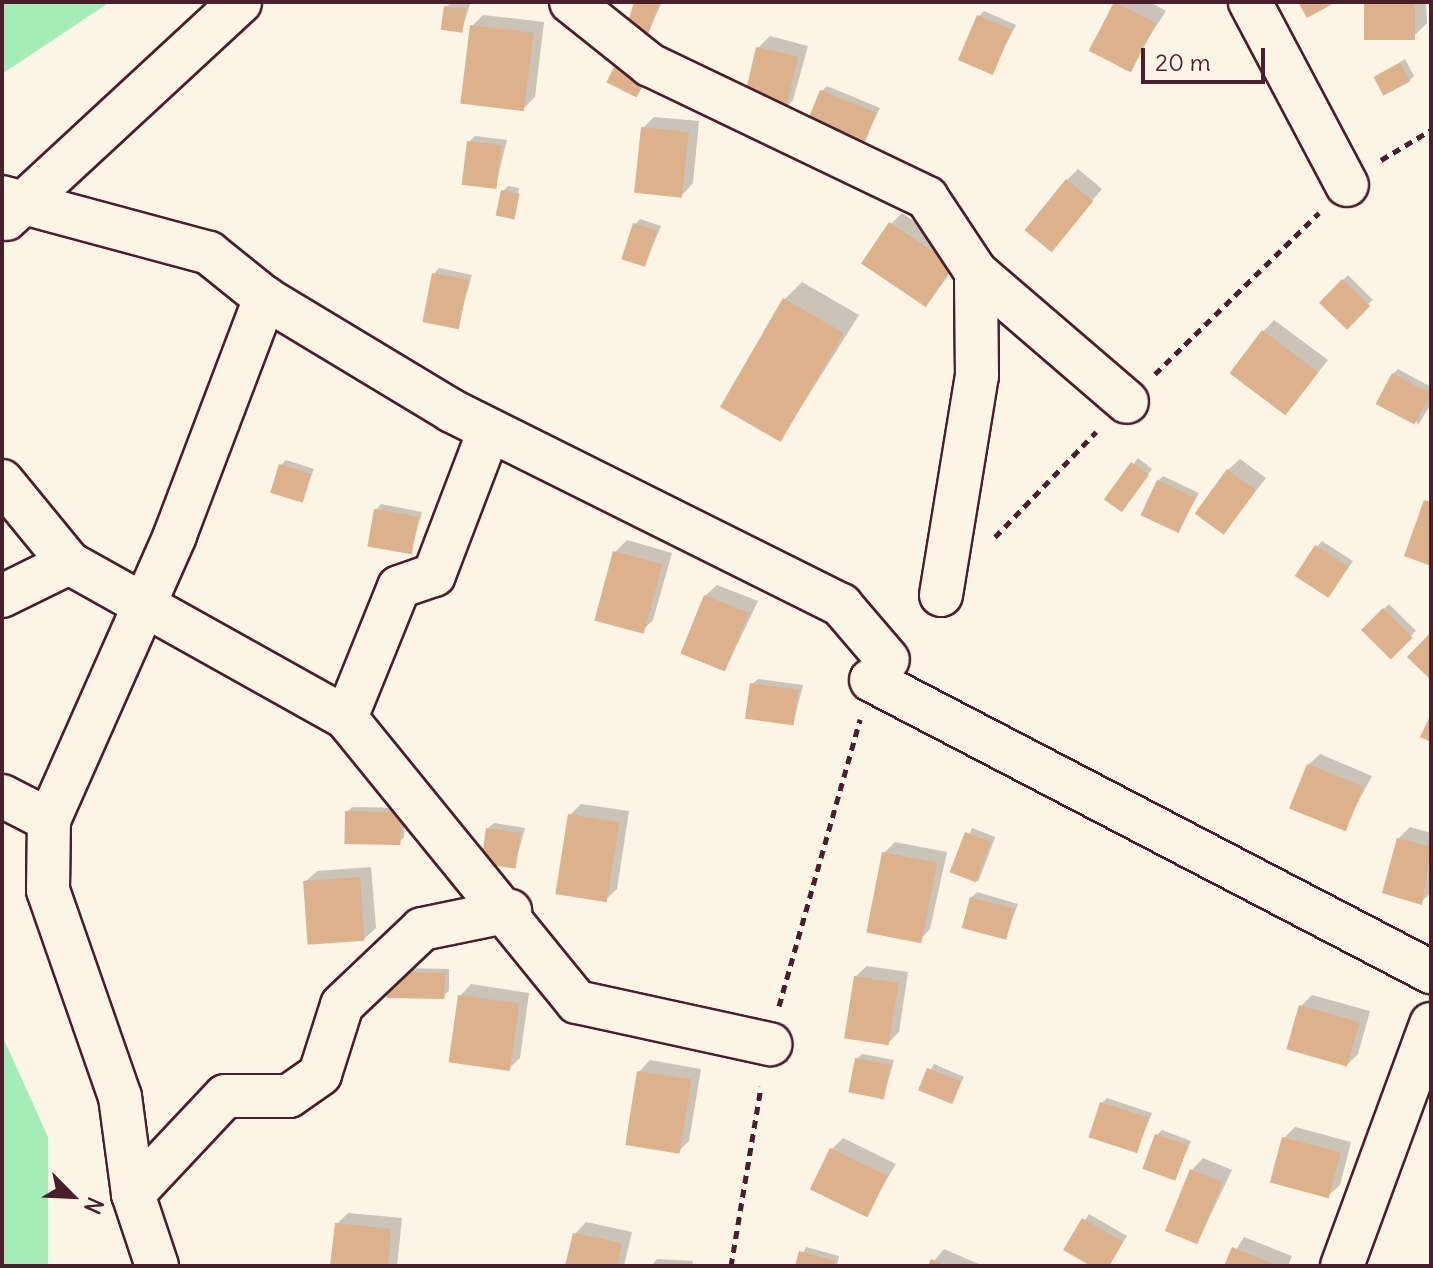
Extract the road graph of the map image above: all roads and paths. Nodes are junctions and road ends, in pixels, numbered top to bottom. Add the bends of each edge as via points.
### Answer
1 (240, 2) edge
2 (571, 2) edge
3 (1250, 2) edge
4 (1431, 130) edge
5 (1347, 185) junction
6 (8, 208) edge
7 (976, 272) junction
8 (265, 298) junction
9 (1127, 402) junction
10 (489, 431) junction
11 (2, 481) edge
12 (991, 542) dead end
13 (69, 563) junction
14 (941, 595) dead end
15 (2, 596) edge
16 (147, 601) junction
17 (880, 670) junction
18 (346, 718) junction
19 (2, 796) edge
20 (49, 820) junction
21 (510, 911) junction
22 (1431, 972) edge
23 (1431, 1024) edge
24 (770, 1044) junction
25 (133, 1194) junction
26 (157, 1266) edge
27 (731, 1266) edge
28 (1342, 1266) edge

1 - 6 street
2 - 7 street via 650,65 927,198
3 - 5 street
4 - 5 path
5 - 9 path
6 - 8 street via 209,253
7 - 9 street
7 - 14 street via 977,376
8 - 10 street
8 - 16 street
9 - 12 path
10 - 17 street via 841,605
10 - 18 street via 434,575 399,587
11 - 13 street
13 - 15 street
13 - 16 street
16 - 18 street
16 - 20 street
17 - 22 street
17 - 24 path
18 - 21 street
19 - 20 street
20 - 25 street via 48,890 120,1097
21 - 24 street via 577,1002
21 - 25 street via 422,929 342,1005 320,1074 289,1096 225,1096
23 - 28 street
24 - 27 path via 743,1161
25 - 26 street

